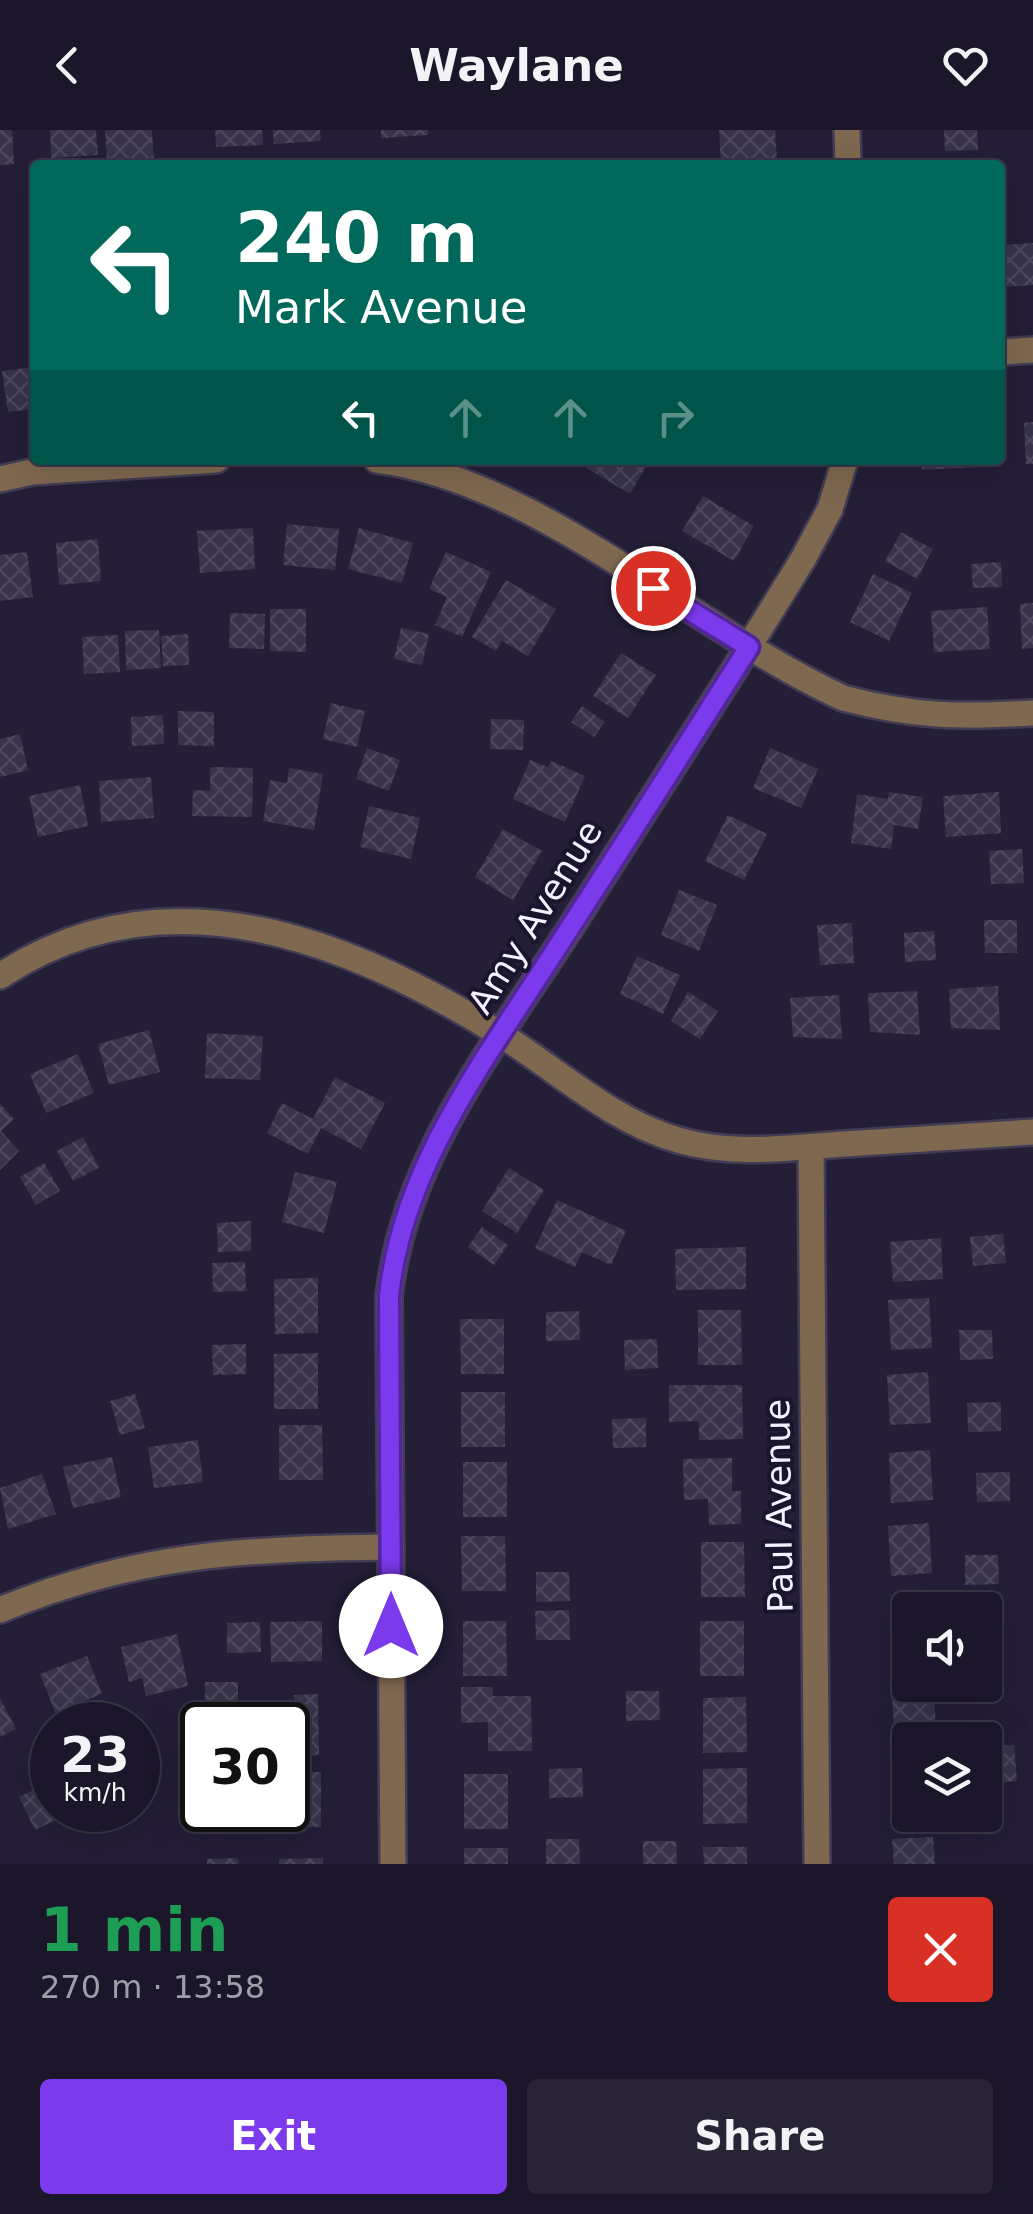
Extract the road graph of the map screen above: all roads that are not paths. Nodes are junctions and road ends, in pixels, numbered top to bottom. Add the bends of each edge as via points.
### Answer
1 (847, 130) edge
2 (848, 160) edge
3 (1033, 350) edge
4 (1005, 352) edge
5 (139, 465) edge
6 (407, 465) edge
7 (843, 465) edge
8 (0, 478) edge
9 (749, 647) junction
10 (1033, 713) edge
11 (0, 976) edge
12 (502, 1035) junction
13 (1033, 1132) edge
14 (811, 1146) junction
15 (391, 1547) junction
16 (0, 1610) edge
17 (393, 1864) edge
18 (818, 1864) edge

1 - 2 street
3 - 4 street
5 - 8 street
6 - 9 street via 495,494
7 - 9 street, Amy Avenue via 830,508
9 - 10 street via 842,698 898,712 944,718
9 - 12 street, Amy Avenue
11 - 12 street via 105,931 227,923 271,929 363,961
12 - 14 street via 609,1109 678,1140 728,1150
12 - 15 street, Amy Avenue via 425,1161 394,1250
13 - 14 street
14 - 18 street, Paul Avenue
15 - 16 street via 236,1550 180,1558 57,1588
15 - 17 street, Amy Avenue

